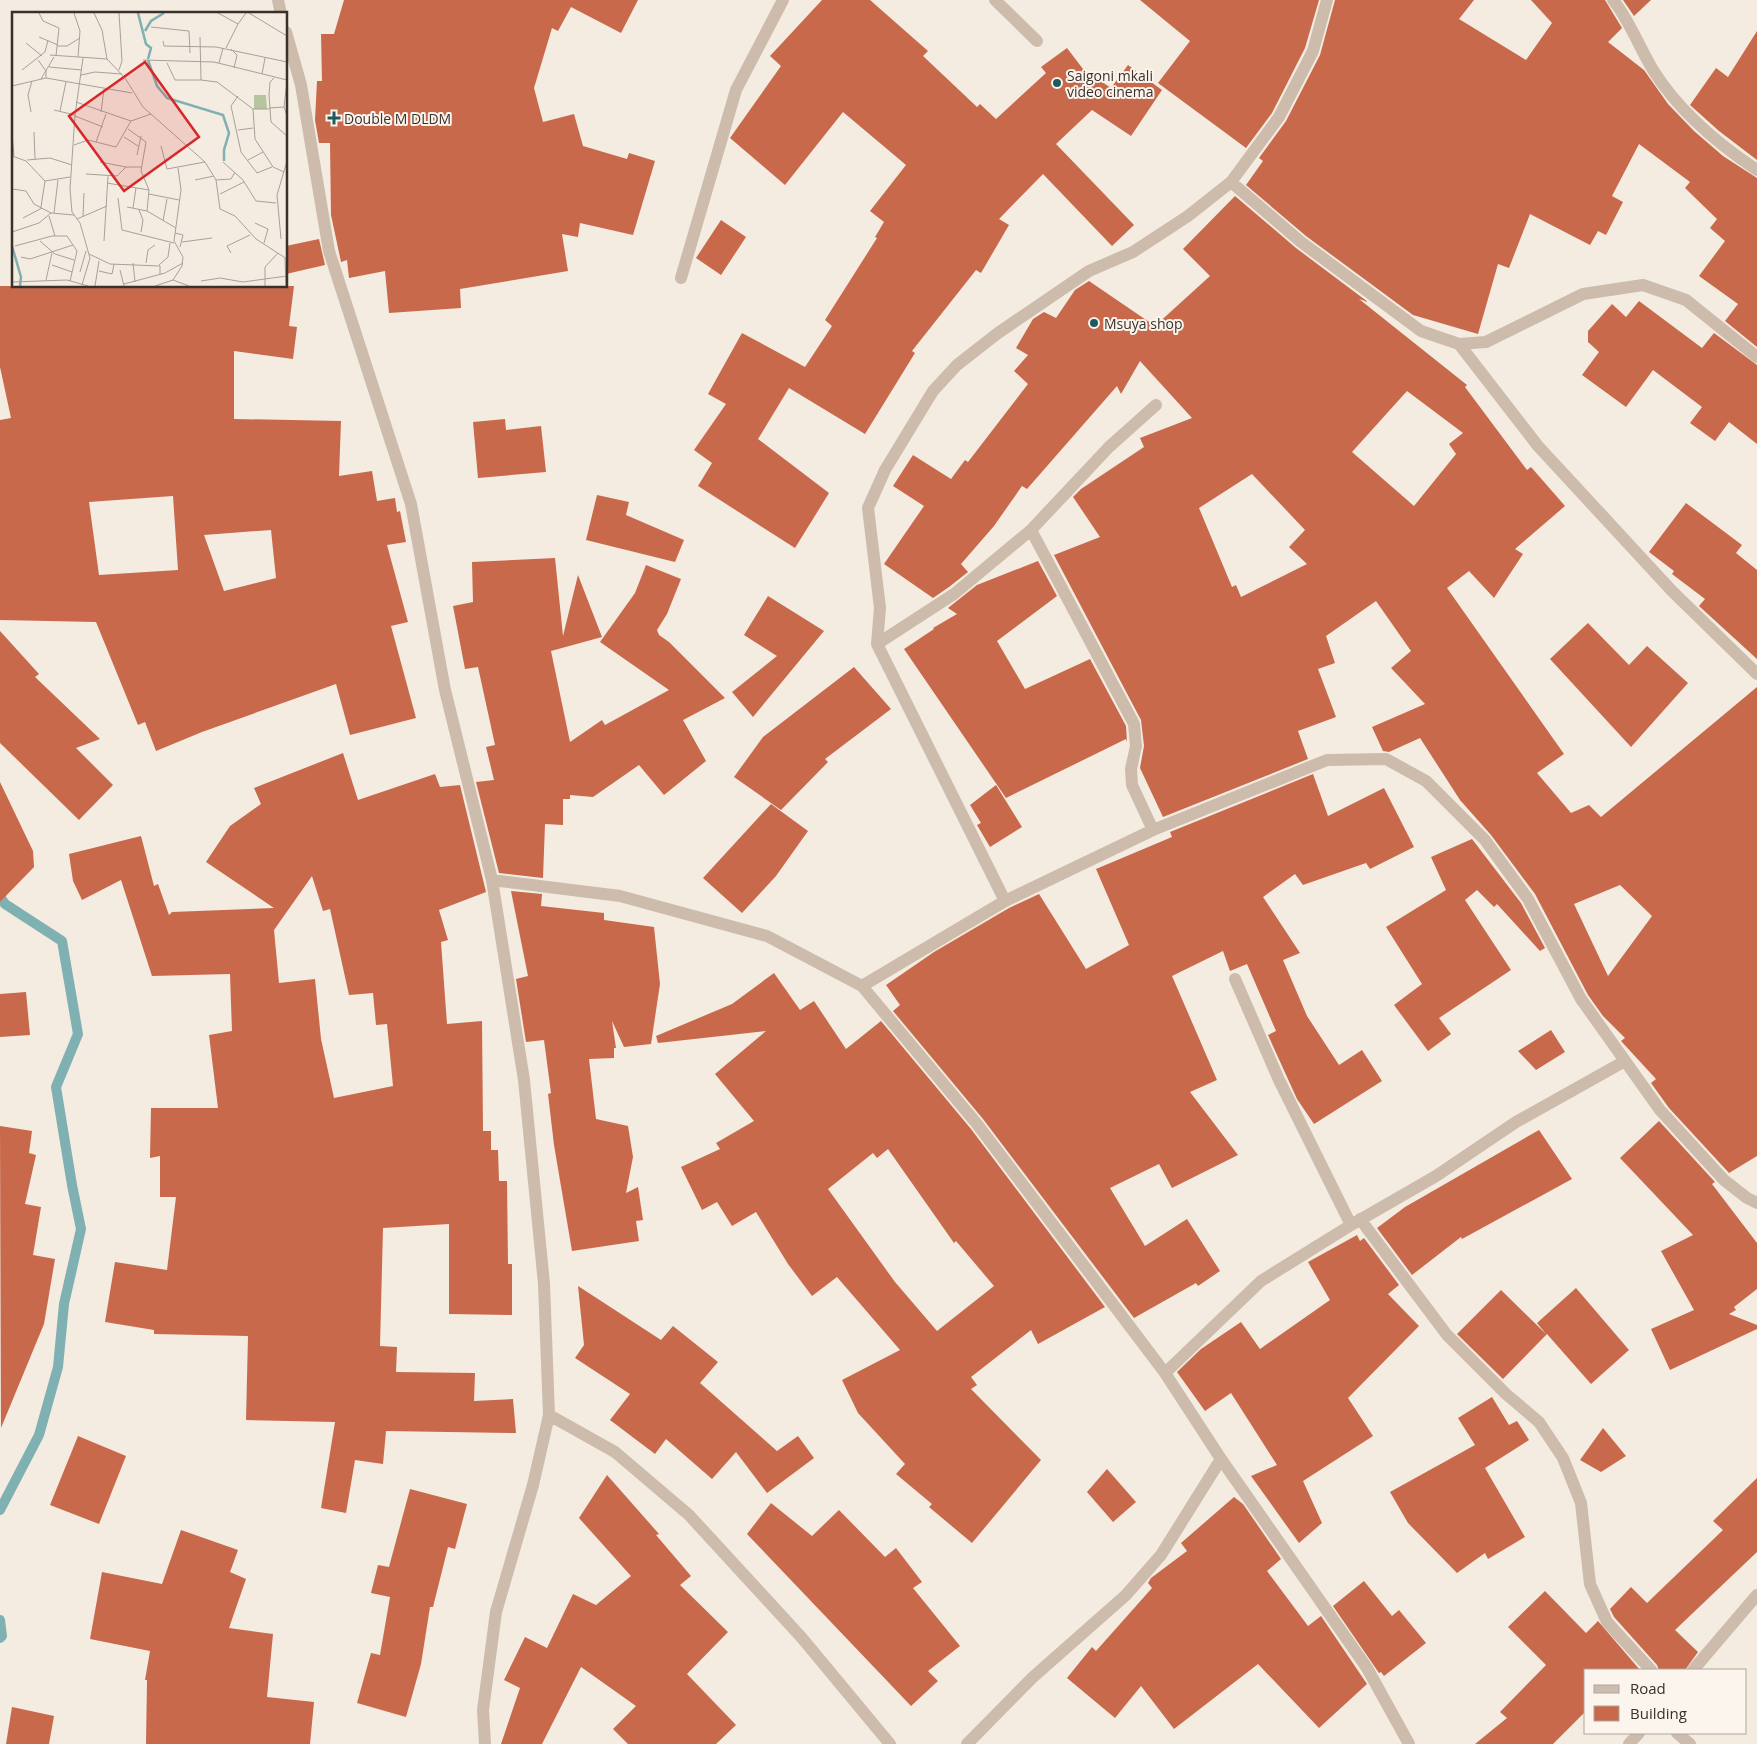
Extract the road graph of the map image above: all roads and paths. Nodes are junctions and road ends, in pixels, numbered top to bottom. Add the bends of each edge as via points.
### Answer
1 (783, 0) edge
2 (995, 0) edge
3 (1327, 0) edge
4 (1613, 0) edge
5 (288, 39) edge
6 (1036, 41) dead end
7 (1757, 170) edge
8 (1231, 182) junction
9 (681, 278) dead end
10 (1459, 344) junction
11 (1757, 357) edge
12 (1156, 405) dead end
13 (1031, 530) junction
14 (877, 644) junction
15 (1757, 674) edge
16 (1153, 830) junction
17 (492, 880) junction
18 (1005, 901) junction
19 (1235, 979) dead end
20 (862, 986) junction
21 (1625, 1060) junction
22 (1757, 1203) edge
23 (1356, 1222) junction
24 (1165, 1373) junction
25 (549, 1415) junction
26 (1221, 1460) junction
27 (1757, 1595) edge
28 (1650, 1669) edge
29 (1694, 1669) edge
30 (1638, 1734) edge
31 (1678, 1734) edge
32 (485, 1744) edge
33 (890, 1744) edge
34 (968, 1744) edge
35 (1409, 1744) edge
36 (1629, 1744) edge
37 (1690, 1744) edge

1 - 9 street via 736,90
2 - 6 street
3 - 8 street via 1313,51 1279,117
4 - 7 street via 1654,71 1693,119
5 - 17 street via 301,85 329,251 411,504 445,690
8 - 10 street via 1302,242 1421,331
8 - 14 street via 1188,216 1133,252 1089,271 998,333 957,365 932,391 868,508 880,608
10 - 11 street via 1486,342 1583,294 1643,285 1686,300
10 - 15 street via 1538,446 1672,591
12 - 13 street via 1109,447
13 - 14 street via 954,594
13 - 16 street via 1134,724 1136,746 1131,769 1132,785
14 - 18 street
16 - 18 street
16 - 21 street via 1327,760 1386,759 1426,781 1485,840 1528,899 1581,999
17 - 20 street via 620,896 767,936
17 - 25 street via 524,1080 544,1284
18 - 20 street
19 - 23 street via 1280,1080
20 - 24 street via 977,1124
21 - 22 street via 1660,1110 1724,1180
21 - 23 street via 1516,1122 1436,1176
23 - 24 street via 1261,1281
23 - 28 street via 1447,1336 1539,1422 1563,1458 1582,1503 1590,1584 1607,1622
24 - 26 street
25 - 32 street via 533,1485 496,1612 483,1710
25 - 33 street via 615,1452 689,1515 802,1638
26 - 34 street via 1161,1555 1126,1595 1032,1678
26 - 35 street via 1367,1668
27 - 29 street
30 - 36 street
31 - 37 street

